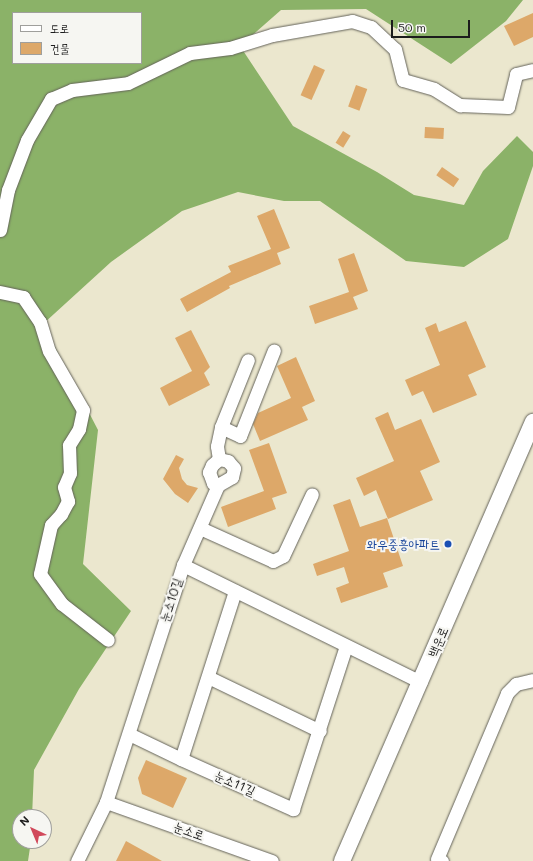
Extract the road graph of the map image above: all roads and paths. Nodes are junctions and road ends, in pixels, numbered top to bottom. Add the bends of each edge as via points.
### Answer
1 (533, 70) edge
2 (0, 230) edge
3 (0, 292) edge
4 (274, 350) dead end
5 (248, 360) dead end
6 (533, 422) edge
7 (221, 427) junction
8 (219, 459) junction
9 (218, 485) junction
10 (312, 494) dead end
11 (200, 528) junction
12 (183, 565) junction
13 (235, 591) junction
14 (108, 640) dead end
15 (346, 646) junction
16 (208, 677) junction
17 (533, 680) edge
18 (421, 682) junction
19 (320, 731) junction
20 (129, 734) junction
21 (181, 759) junction
22 (106, 802) junction
23 (77, 861) edge
24 (272, 861) edge
25 (342, 861) edge
26 (442, 861) edge

1 - 2 street via 516,74 508,107 460,105 434,90 403,80 395,49 371,27 352,21 272,35 230,48 190,53 128,83 72,90 51,99 27,140 8,190
3 - 14 street via 23,297 40,322 49,351 83,410 79,429 69,445 70,473 64,487 68,501 51,525 40,574 62,604
4 - 7 street via 240,436
5 - 7 street
6 - 18 main road, 백운로
7 - 8 street
8 - 9 street via 209,472 213,482
8 - 9 street via 228,461 234,468 232,477
9 - 11 street
10 - 11 street via 283,556 272,561
11 - 12 street
12 - 13 street, 눈소10길
12 - 20 street, 눈소10길
13 - 15 street, 눈소10길
13 - 16 street
15 - 18 street, 눈소10길
15 - 19 street, 눈소11길
16 - 19 street
16 - 21 street
17 - 26 street via 516,684 507,693 437,859
18 - 25 main road, 백운로
19 - 21 street, 눈소11길 via 293,809
20 - 21 street
20 - 22 street, 눈소10길
22 - 23 street, 눈소10길
22 - 24 street, 눈소로

